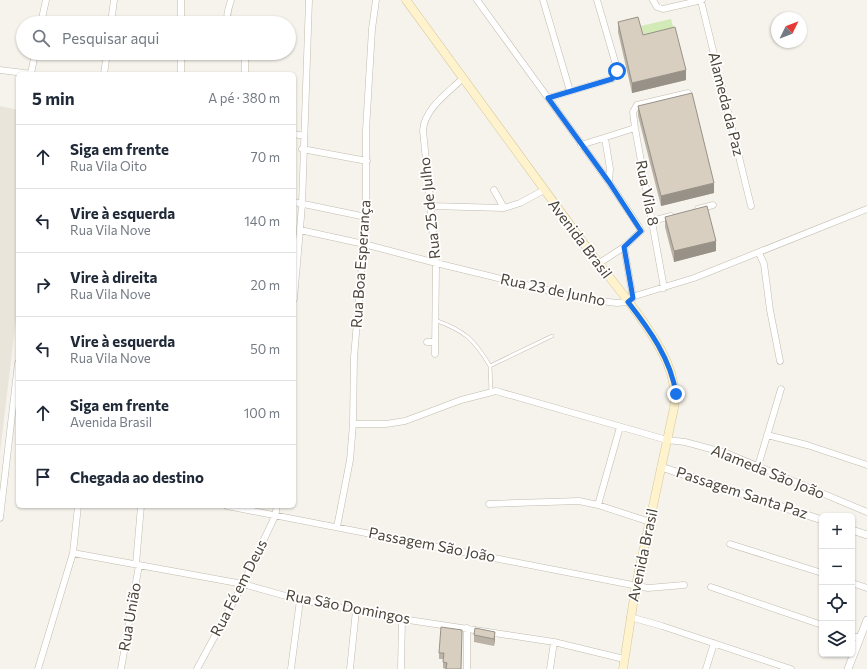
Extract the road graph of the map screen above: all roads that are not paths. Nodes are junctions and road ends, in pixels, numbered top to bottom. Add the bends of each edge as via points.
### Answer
1 (46, 0) edge
2 (114, 0) edge
3 (182, 0) edge
4 (230, 0) edge
5 (308, 0) edge
6 (376, 0) edge
7 (406, 0) edge
8 (477, 0) edge
9 (543, 0) edge
10 (597, 0) edge
11 (653, 0) edge
12 (701, 0) edge
13 (43, 16) edge
14 (112, 16) edge
15 (181, 16) edge
16 (227, 16) edge
17 (34, 60) edge
18 (106, 60) edge
19 (181, 60) edge
20 (245, 60) edge
21 (0, 70) edge
22 (16, 72) edge
23 (31, 72) edge
24 (104, 72) edge
25 (181, 72) edge
26 (245, 72) edge
27 (463, 78) junction
28 (570, 91) junction
29 (688, 93) edge
30 (548, 98) junction
31 (635, 128) junction
32 (296, 134) edge
33 (304, 136) junction
34 (605, 138) junction
35 (581, 146) junction
36 (302, 149) junction
37 (367, 161) junction
38 (609, 182) junction
39 (494, 190) dead end
40 (544, 190) junction
41 (296, 203) edge
42 (302, 205) junction
43 (713, 205) dead end
44 (430, 206) junction
45 (751, 206) dead end
46 (504, 208) junction
47 (867, 209) edge
48 (690, 211) edge
49 (675, 215) edge
50 (366, 217) junction
51 (652, 220) junction
52 (654, 228) junction
53 (300, 230) junction
54 (641, 231) junction
55 (364, 244) junction
56 (624, 247) junction
57 (759, 253) junction
58 (436, 263) junction
59 (598, 264) junction
60 (296, 276) edge
61 (664, 288) junction
62 (630, 300) junction
63 (435, 320) junction
64 (552, 336) dead end
65 (427, 342) dead end
66 (435, 342) junction
67 (435, 354) dead end
68 (780, 361) dead end
69 (490, 366) junction
70 (16, 380) edge
71 (780, 389) dead end
72 (491, 393) junction
73 (353, 424) junction
74 (620, 427) junction
75 (767, 435) junction
76 (667, 440) junction
77 (758, 466) junction
78 (867, 466) edge
79 (661, 467) junction
80 (489, 504) dead end
81 (598, 505) junction
82 (78, 508) edge
83 (141, 508) edge
84 (237, 508) edge
85 (277, 508) edge
86 (867, 512) edge
87 (275, 516) junction
88 (0, 518) edge
89 (819, 519) edge
90 (650, 522) junction
91 (337, 527) junction
92 (855, 531) edge
93 (867, 535) edge
94 (730, 544) dead end
95 (73, 553) junction
96 (137, 565) junction
97 (819, 572) edge
98 (243, 584) junction
99 (855, 584) edge
100 (684, 585) dead end
101 (636, 586) junction
102 (711, 587) dead end
103 (867, 588) edge
104 (300, 600) junction
105 (356, 610) junction
106 (630, 617) junction
107 (402, 619) junction
108 (867, 620) edge
109 (819, 625) edge
110 (468, 628) junction
111 (855, 637) edge
112 (860, 638) junction
113 (554, 642) junction
114 (714, 643) junction
115 (624, 659) junction
116 (779, 667) edge
117 (38, 669) edge
118 (121, 669) edge
119 (197, 669) edge
120 (291, 669) edge
121 (350, 669) edge
122 (401, 669) edge
123 (467, 669) edge
124 (550, 669) edge
125 (623, 669) edge
126 (706, 669) edge
127 (791, 669) edge
128 (848, 669) edge

1 - 13 street
2 - 14 street
3 - 15 street
4 - 16 street
5 - 33 street
6 - 37 street, Rua Boa Esperança via 366,130
7 - 27 main road, Avenida Brasil
8 - 30 street
9 - 28 street
10 - 28 street via 616,65 614,78
11 - 12 street via 657,7 663,9
12 - 45 street, Alameda da Paz
17 - 23 street
18 - 24 street
19 - 25 street
20 - 26 street
21 - 22 street
27 - 40 main road, Avenida Brasil
27 - 44 street, Rua 25 de Julho via 433,107 423,124
28 - 30 street
29 - 31 street, Rua Vila 8 via 637,105 633,112
30 - 35 street
31 - 34 street
31 - 51 street, Rua Vila 8
32 - 33 street
33 - 36 street
34 - 35 street
34 - 38 street via 610,169
35 - 38 street
36 - 37 street
36 - 42 street
37 - 50 street, Rua Boa Esperança
38 - 54 street
39 - 46 street
40 - 46 street via 520,203
40 - 59 main road, Avenida Brasil
41 - 42 street
42 - 50 street
42 - 53 street
43 - 48 street
44 - 46 street
44 - 58 street, Rua 25 de Julho
47 - 57 street, Rua 23 de Junho
49 - 51 street
50 - 55 street, Rua Boa Esperança
51 - 52 street, Rua Vila 8
52 - 54 street
52 - 61 street, Rua Vila 8
53 - 55 street, Rua 23 de Junho
53 - 60 street
54 - 56 street
55 - 58 street, Rua 23 de Junho
55 - 73 street, Rua Boa Esperança via 354,357
56 - 59 street
56 - 62 street
57 - 61 street, Rua 23 de Junho
57 - 68 street
58 - 62 street, Rua 23 de Junho via 584,299 617,303
58 - 63 street, Rua 25 de Julho
59 - 62 main road, Avenida Brasil
61 - 62 street, Rua 23 de Junho
62 - 76 main road, Avenida Brasil via 661,351 674,385 676,394
63 - 66 street, Rua 25 de Julho
63 - 69 lane via 452,326 474,340
64 - 69 lane
65 - 66 street
66 - 67 street, Rua 25 de Julho
69 - 72 lane
70 - 88 street
71 - 75 street
72 - 73 street via 461,400 406,421
72 - 74 street, Alameda São João via 496,392
73 - 91 street, Rua Boa Esperança via 350,460
74 - 76 street, Alameda São João
74 - 81 street
75 - 77 street
75 - 78 street via 807,445
76 - 77 street, Alameda São João via 710,448
76 - 79 main road, Avenida Brasil
77 - 86 street, Alameda São João via 762,470
79 - 89 street, Passagem Santa Paz
79 - 90 main road, Avenida Brasil
80 - 81 street via 564,500
81 - 90 street
82 - 95 street
83 - 96 street, Rua União
84 - 87 street, Passagem São João
85 - 87 street, Rua Fé em Deus
87 - 91 street, Passagem São João
87 - 98 street, Rua Fé em Deus
90 - 101 main road, Avenida Brasil
91 - 101 street, Passagem São João
92 - 93 street
94 - 97 street
95 - 96 street, Rua São Domingos
95 - 117 street
96 - 98 street, Rua São Domingos
96 - 118 street, Rua União
98 - 104 street, Rua São Domingos
98 - 119 street, Rua Fé em Deus
99 - 103 street
100 - 101 street, Passagem São João via 648,588
101 - 106 main road, Avenida Brasil
102 - 109 street
104 - 105 street, Rua São Domingos
104 - 120 street
105 - 107 street, Rua São Domingos
105 - 121 street
106 - 114 street
106 - 115 main road, Avenida Brasil
107 - 110 street, Rua São Domingos
107 - 122 street
108 - 112 street
110 - 113 street, Rua São Domingos
110 - 123 street
111 - 112 street
112 - 128 street
113 - 115 street, Rua São Domingos
113 - 124 street
114 - 116 street
114 - 126 street
115 - 125 main road, Avenida Brasil
116 - 127 street

